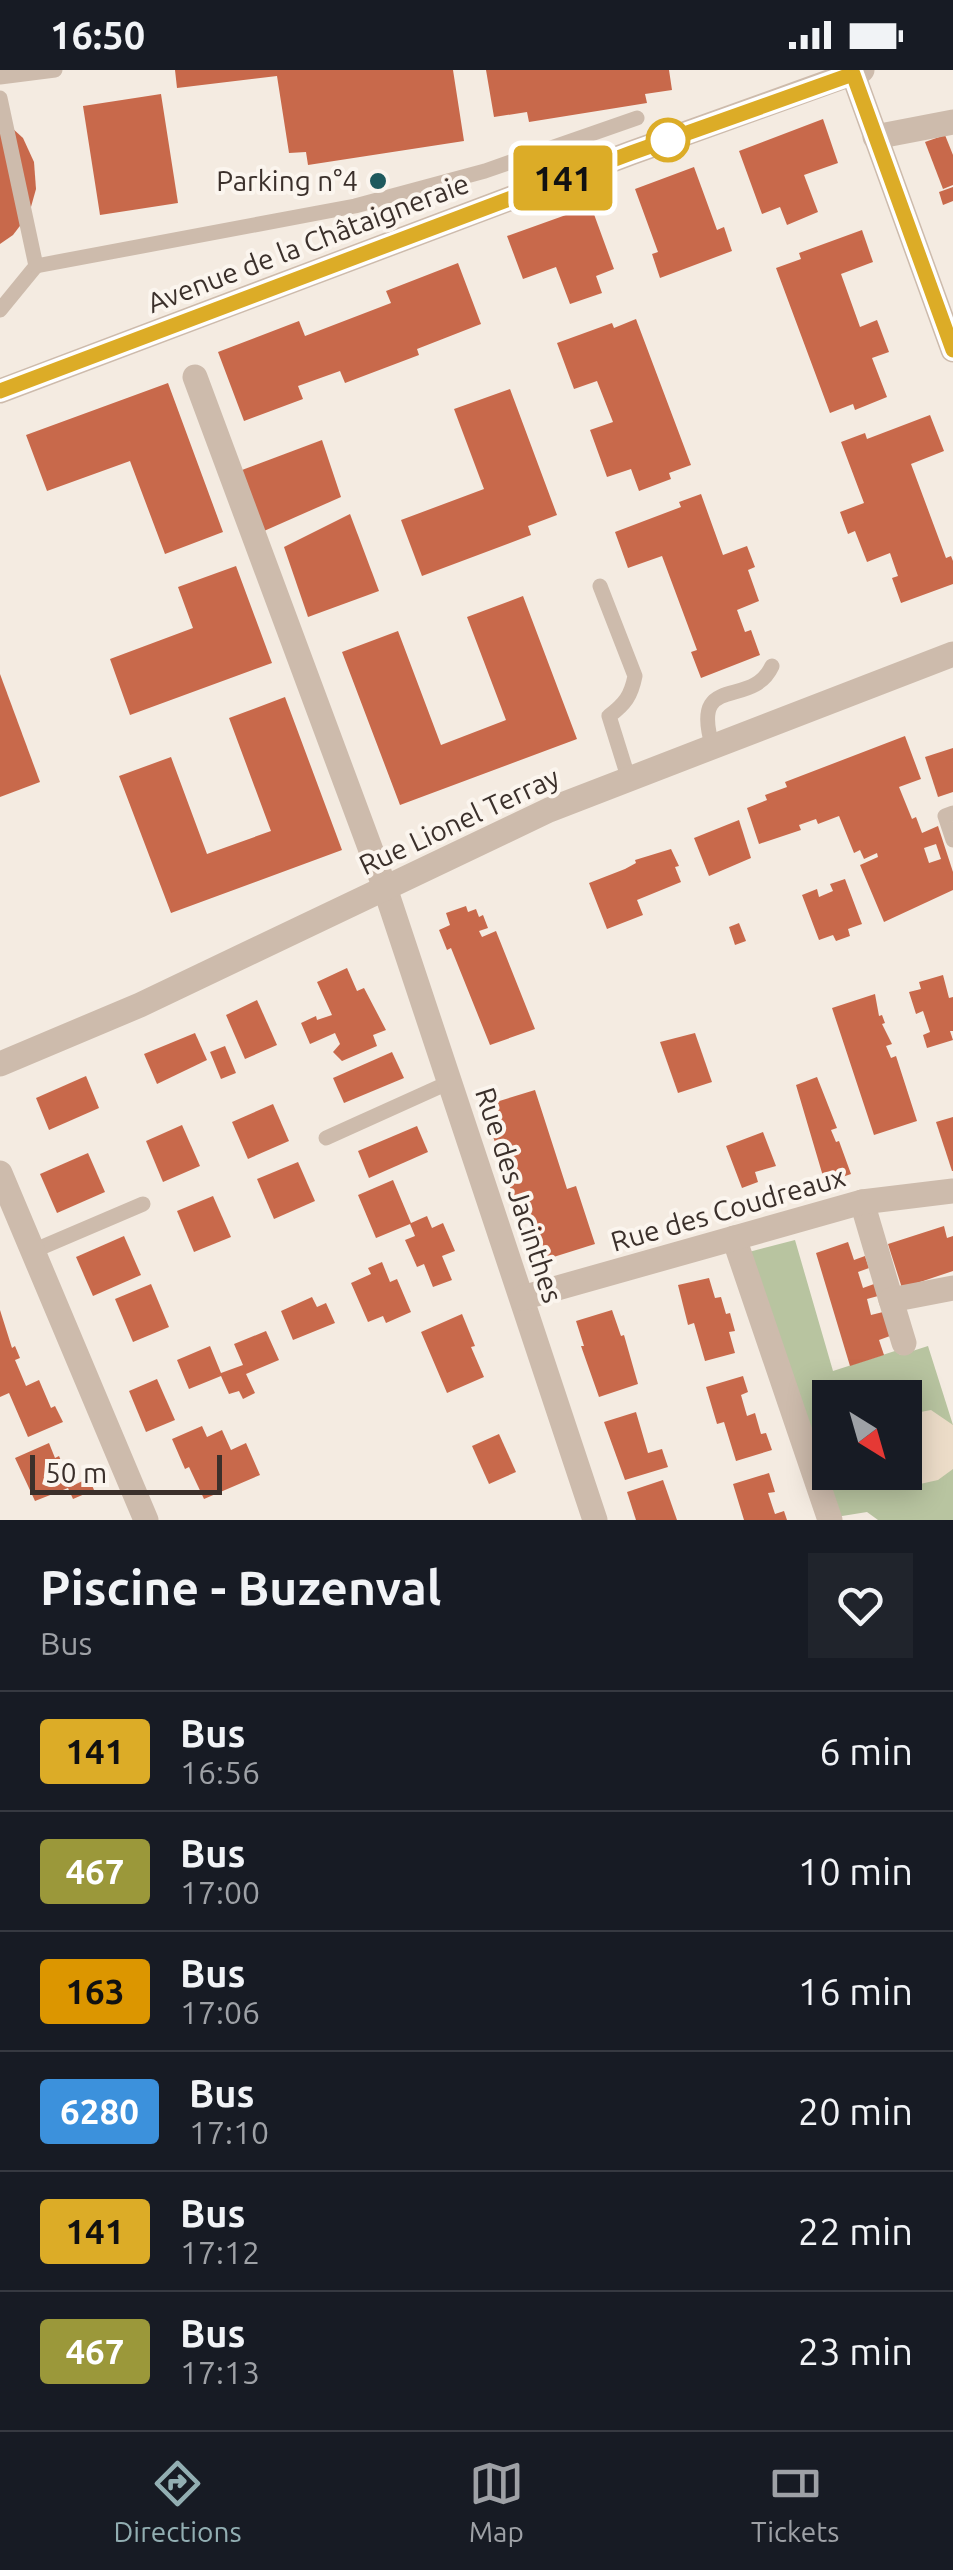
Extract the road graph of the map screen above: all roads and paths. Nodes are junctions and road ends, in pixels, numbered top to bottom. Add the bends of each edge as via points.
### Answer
1 (55, 70) edge
2 (858, 72) edge
3 (0, 77) edge
4 (0, 98) edge
5 (637, 118) dead end
6 (953, 122) edge
7 (874, 137) junction
8 (36, 266) junction
9 (0, 310) edge
10 (953, 350) edge
11 (196, 377) dead end
12 (0, 391) edge
13 (600, 586) dead end
14 (953, 654) edge
15 (772, 666) dead end
16 (714, 748) junction
17 (629, 780) junction
18 (953, 813) edge
19 (953, 840) edge
20 (386, 888) junction
21 (0, 1064) edge
22 (450, 1082) junction
23 (326, 1138) dead end
24 (0, 1173) edge
25 (953, 1192) edge
26 (862, 1202) junction
27 (142, 1204) dead end
28 (734, 1238) junction
29 (33, 1251) junction
30 (953, 1288) edge
31 (522, 1298) junction
32 (891, 1300) junction
33 (904, 1343) dead end
34 (146, 1520) edge
35 (594, 1520) edge
36 (830, 1520) edge

1 - 3 lane
2 - 7 street
2 - 12 street, Avenue de la Châtaigneraie
4 - 8 lane
5 - 8 lane via 355,206
6 - 7 street
7 - 10 street
8 - 9 lane
11 - 20 street, Rue des Jacinthes
13 - 17 lane via 635,676 625,705 609,716
14 - 16 street, Rue Lionel Terray
15 - 16 lane via 761,682 710,705 704,719
16 - 17 street, Rue Lionel Terray
17 - 20 street, Rue Lionel Terray via 549,810
18 - 19 lane via 945,816
20 - 21 street, Rue Lionel Terray
20 - 22 street, Rue des Jacinthes
22 - 23 lane
22 - 31 street, Rue des Jacinthes
24 - 29 street
25 - 26 street, Rue des Coudreaux
26 - 28 street, Rue des Coudreaux
26 - 32 street
27 - 29 lane
28 - 31 street, Rue des Coudreaux
28 - 36 street
29 - 34 street
30 - 32 street
31 - 35 street, Rue des Jacinthes
32 - 33 street

